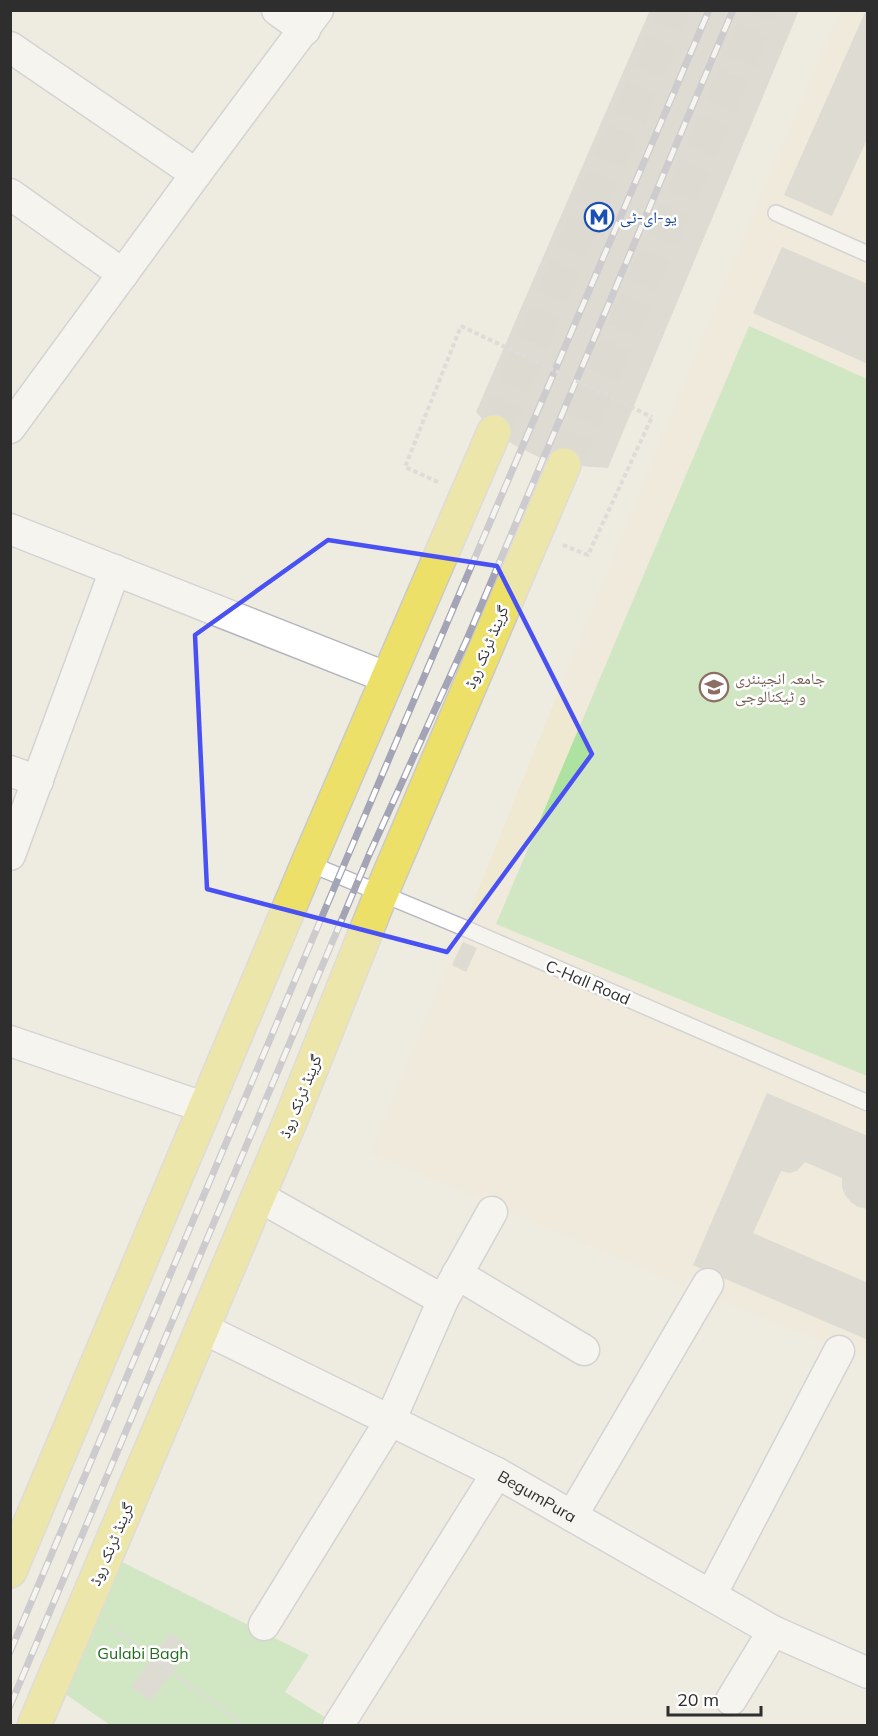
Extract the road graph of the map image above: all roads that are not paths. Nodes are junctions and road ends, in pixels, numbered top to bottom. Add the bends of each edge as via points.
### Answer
1 (277, 10) edge
2 (312, 20) edge
3 (10, 47) edge
4 (196, 174) junction
5 (10, 194) edge
6 (776, 213) dead end
7 (867, 254) edge
8 (123, 273) junction
9 (10, 428) edge
10 (494, 432) tunnel mouth
11 (564, 465) tunnel mouth
12 (10, 529) edge
13 (115, 570) junction
14 (388, 678) junction
15 (24, 776) edge
16 (10, 855) edge
17 (308, 863) junction
18 (381, 894) junction
19 (10, 1041) edge
20 (867, 1103) edge
21 (206, 1108) junction
22 (258, 1196) junction
23 (492, 1212) dead end
24 (457, 1274) junction
25 (708, 1284) dead end
26 (443, 1300) junction
27 (202, 1328) junction
28 (584, 1350) dead end
29 (839, 1351) dead end
30 (390, 1421) junction
31 (497, 1473) junction
32 (572, 1516) junction
33 (20, 1521) edge
34 (10, 1571) edge
35 (711, 1595) junction
36 (264, 1625) dead end
37 (773, 1631) junction
38 (867, 1673) edge
39 (731, 1700) dead end
40 (34, 1725) edge
41 (338, 1725) edge

1 - 2 street
2 - 4 street
3 - 4 street
4 - 8 street
5 - 8 street
6 - 7 lane
8 - 9 street
10 - 14 main road
11 - 18 main road, گرینڈ ٹرنک روڈ
12 - 13 street
13 - 14 street
13 - 15 street
14 - 17 main road
15 - 16 street
17 - 18 lane, C-Hall Road
17 - 21 main road
18 - 20 lane, C-Hall Road
18 - 22 main road, گرینڈ ٹرنک روڈ
19 - 21 street
21 - 33 main road
22 - 26 street
22 - 27 main road, گرینڈ ٹرنک روڈ
23 - 24 street
24 - 26 street
24 - 28 street
25 - 32 street
26 - 30 street
27 - 30 street, BegumPura
27 - 40 main road, گرینڈ ٹرنک روڈ
29 - 35 street
30 - 31 street, BegumPura
30 - 36 street
31 - 32 street, BegumPura
31 - 41 street
32 - 35 street, BegumPura
33 - 34 main road
35 - 37 street, BegumPura
37 - 38 street, BegumPura
37 - 39 street

